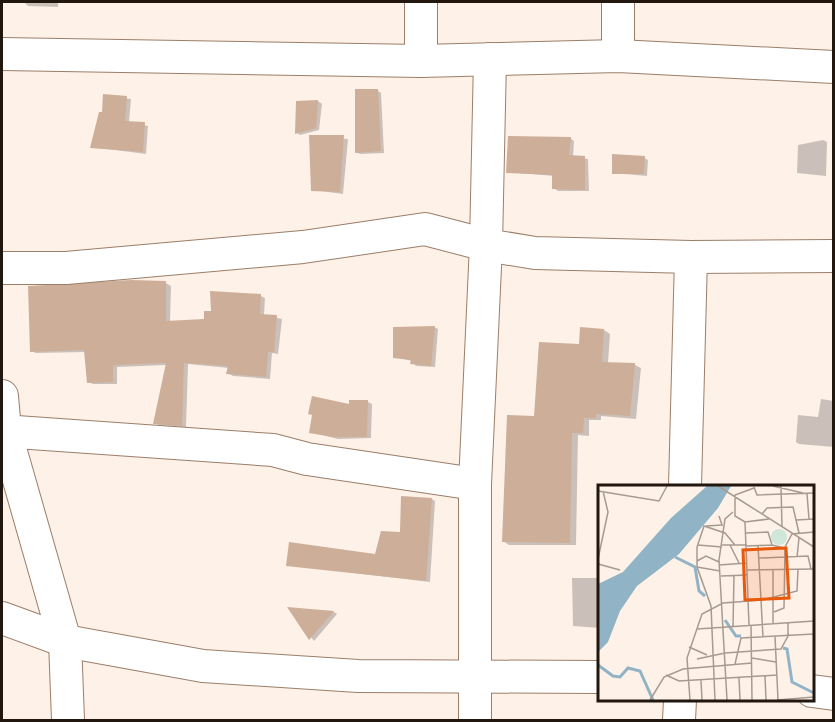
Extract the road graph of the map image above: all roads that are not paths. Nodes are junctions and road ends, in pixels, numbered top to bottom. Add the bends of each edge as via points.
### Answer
1 (421, 2) edge
2 (618, 2) edge
3 (2, 54) edge
4 (618, 56) junction
5 (490, 59) junction
6 (421, 61) junction
7 (834, 67) edge
8 (486, 245) junction
9 (834, 256) edge
10 (691, 257) junction
11 (2, 268) edge
12 (2, 396) edge
13 (3, 431) edge
14 (475, 484) junction
15 (685, 485) edge
16 (2, 618) edge
17 (65, 641) junction
18 (477, 676) junction
19 (598, 677) edge
20 (814, 691) edge
21 (834, 694) edge
22 (680, 701) edge
23 (68, 720) edge
24 (475, 720) edge
25 (679, 720) edge

1 - 6 street
2 - 4 street
3 - 6 street
4 - 5 street
4 - 7 street
5 - 6 street
5 - 8 street
8 - 10 street via 535,253
8 - 11 street via 425,229 303,247 66,268
8 - 14 street
9 - 10 street
10 - 15 street
12 - 13 street
13 - 14 street via 273,450 307,459
13 - 17 street
14 - 18 street
16 - 17 street
17 - 18 street via 203,666 358,676
17 - 23 street
18 - 19 street
18 - 24 street
20 - 21 street
22 - 25 street

